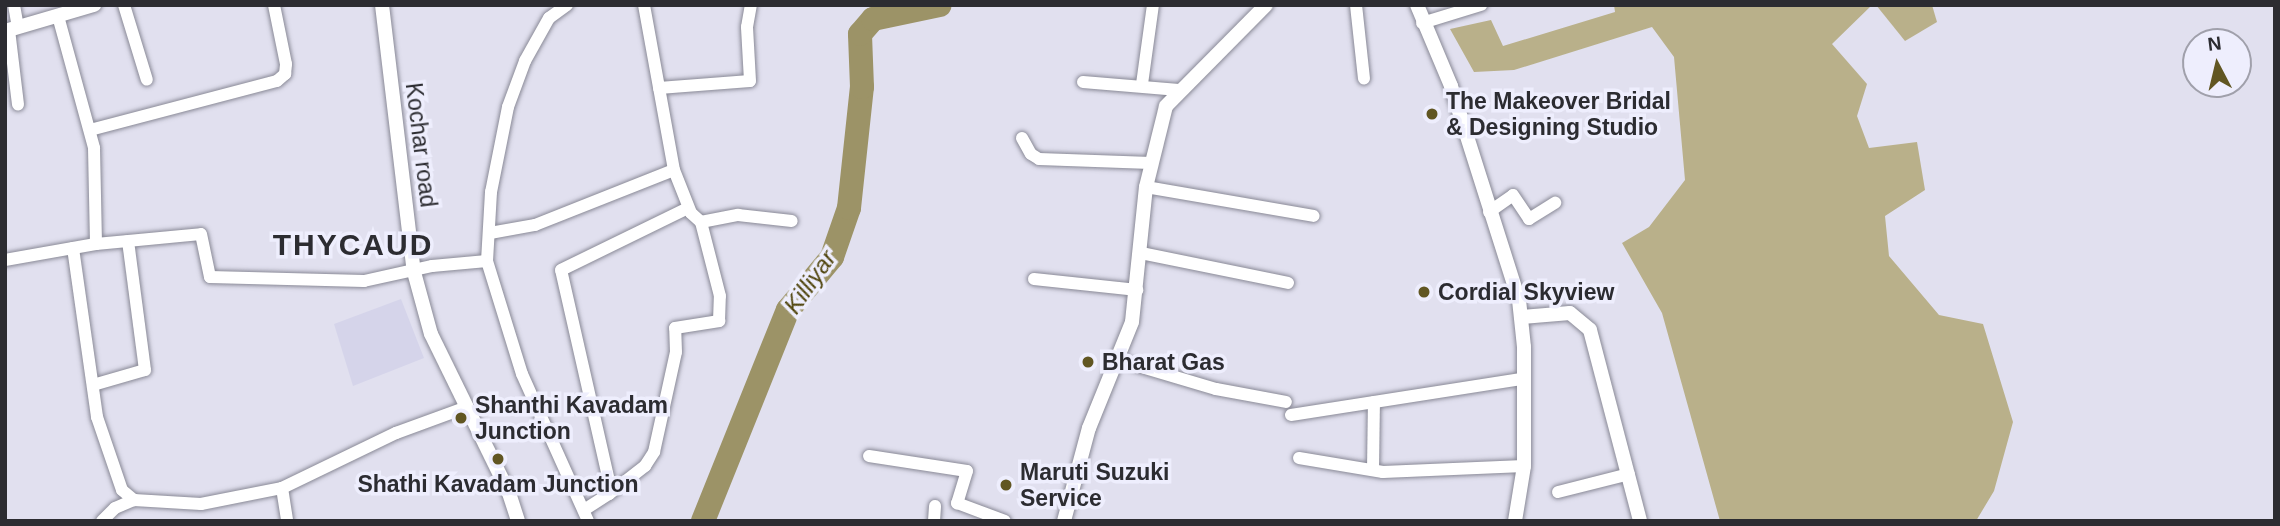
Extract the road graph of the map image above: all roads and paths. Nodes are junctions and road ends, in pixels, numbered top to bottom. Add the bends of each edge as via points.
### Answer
1 (14, 5) edge
2 (94, 5) edge
3 (124, 5) edge
4 (274, 5) edge
5 (382, 5) edge
6 (567, 5) edge
7 (644, 5) edge
8 (751, 5) edge
9 (1153, 5) edge
10 (1266, 5) edge
11 (1356, 5) edge
12 (1417, 5) edge
13 (1481, 5) edge
14 (58, 16) junction
15 (1422, 23) junction
16 (11, 29) edge
17 (1364, 79) dead end
18 (147, 80) dead end
19 (1083, 82) dead end
20 (1142, 84) junction
21 (659, 88) junction
22 (1179, 90) junction
23 (18, 104) dead end
24 (89, 130) junction
25 (1022, 138) dead end
26 (1151, 163) junction
27 (674, 170) junction
28 (1146, 187) junction
29 (1555, 203) dead end
30 (688, 208) junction
31 (1489, 212) junction
32 (1314, 216) dead end
33 (792, 221) dead end
34 (701, 222) junction
35 (490, 233) junction
36 (128, 241) junction
37 (96, 244) junction
38 (73, 248) junction
39 (1141, 253) junction
40 (5, 260) edge
41 (487, 261) junction
42 (414, 272) junction
43 (1034, 279) dead end
44 (1289, 283) dead end
45 (1138, 290) junction
46 (1522, 317) junction
47 (1118, 360) junction
48 (1521, 379) junction
49 (93, 385) junction
50 (1286, 402) dead end
51 (1374, 402) junction
52 (467, 407) junction
53 (1291, 415) dead end
54 (869, 456) dead end
55 (1299, 458) dead end
56 (1524, 466) junction
57 (1373, 470) junction
58 (1629, 474) junction
59 (282, 488) junction
60 (1558, 492) dead end
61 (609, 494) junction
62 (134, 500) junction
63 (935, 506) dead end
64 (586, 515) edge
65 (102, 521) edge
66 (287, 521) edge
67 (517, 521) edge
68 (934, 521) edge
69 (1005, 521) edge
70 (1064, 521) edge
71 (1515, 521) edge
72 (1640, 521) edge

1 - 16 street
2 - 14 street
3 - 18 street
4 - 24 street via 286,64 285,74 277,80
5 - 42 street, Kochar road
6 - 35 street via 549,18 525,61 508,107 491,192
7 - 21 street
8 - 21 street via 747,27 750,81
9 - 20 street
10 - 22 street
11 - 17 street
12 - 15 street
13 - 15 street
14 - 16 street
14 - 24 street
15 - 31 street via 1451,86
16 - 23 street
19 - 20 street
20 - 22 street
21 - 27 street
22 - 26 street via 1166,106
24 - 37 street via 97,166
25 - 26 street via 1031,155 1039,159
26 - 28 street
27 - 30 street
27 - 35 street via 535,226
28 - 32 street
28 - 39 street
29 - 31 street via 1529,219 1513,195
30 - 34 street
30 - 61 street via 561,270
31 - 46 street
33 - 34 street via 738,215
34 - 61 street via 720,296 719,321 675,328 676,352 654,452 645,466
35 - 41 street
36 - 37 street
36 - 42 street via 201,234 210,277 364,281
36 - 49 street via 145,370
37 - 38 street
38 - 40 street
38 - 49 street
39 - 44 street
39 - 45 street
41 - 42 street
41 - 64 street via 522,374
42 - 52 street, Kochar road via 431,334
43 - 45 street
45 - 47 street
46 - 48 street
46 - 58 street via 1570,313 1583,320 1600,356
47 - 50 street via 1216,389
47 - 70 street via 1089,428
48 - 51 street
48 - 56 street
49 - 62 street via 97,417 116,477 121,490
51 - 53 street
51 - 57 street
52 - 59 street via 396,433
52 - 67 street, Kochar road via 509,493
54 - 69 street via 967,471 957,503
55 - 57 street
56 - 57 street
56 - 71 street
58 - 60 street
58 - 72 street
59 - 62 street via 201,504
59 - 66 street
61 - 64 street
62 - 65 street via 115,508
63 - 68 street

